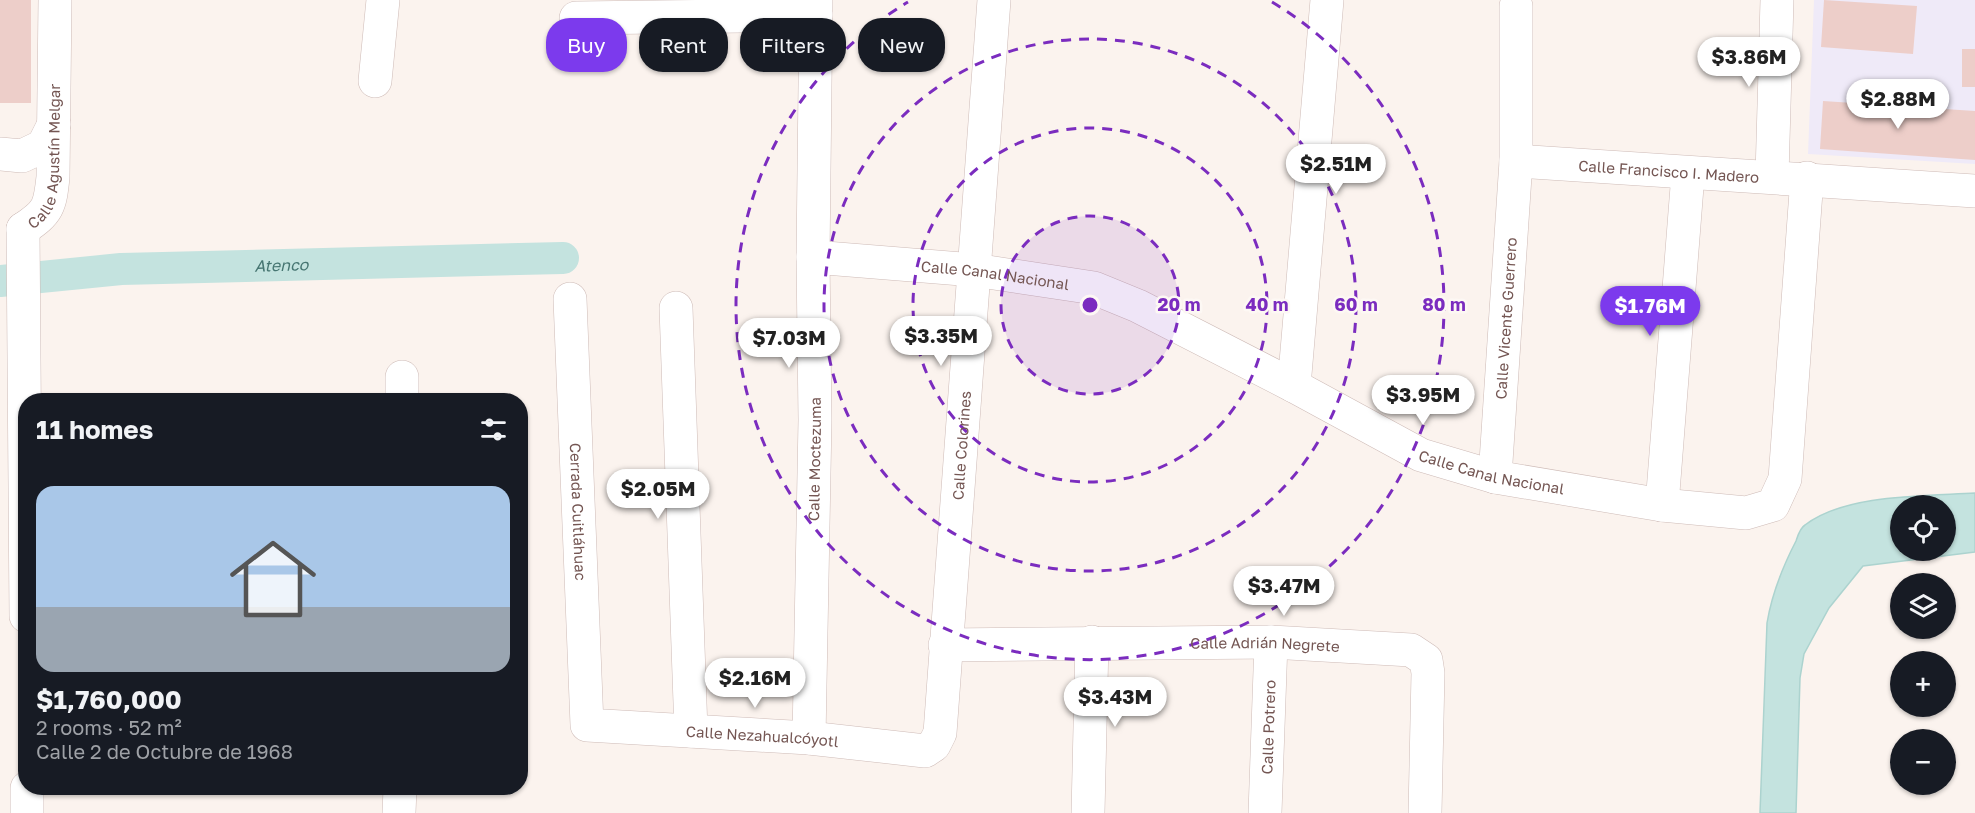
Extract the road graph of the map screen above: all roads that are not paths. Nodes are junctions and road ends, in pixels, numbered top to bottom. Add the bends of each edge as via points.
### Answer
1 (56, 0) edge
2 (383, 0) edge
3 (994, 0) edge
4 (1327, 0) edge
5 (1777, 0) edge
6 (1516, 6) dead end
7 (816, 8) edge
8 (576, 18) dead end
9 (375, 81) dead end
10 (54, 124) junction
11 (0, 154) edge
12 (1516, 161) junction
13 (1688, 174) junction
14 (1772, 176) junction
15 (1807, 178) junction
16 (1975, 191) edge
17 (12, 226) edge
18 (813, 256) junction
19 (974, 270) junction
20 (570, 299) dead end
21 (676, 308) dead end
22 (1294, 386) junction
23 (24, 393) edge
24 (1495, 477) junction
25 (1662, 505) junction
26 (1092, 642) junction
27 (1271, 642) junction
28 (945, 645) junction
29 (587, 725) joint
30 (692, 731) junction
31 (809, 738) junction
32 (934, 745) joint
33 (27, 795) edge
34 (399, 795) edge
35 (27, 813) edge
36 (399, 813) edge
37 (1088, 813) edge
38 (1265, 813) edge
39 (1425, 813) edge

1 - 10 street, Calle Agustín Melgar
2 - 9 street
3 - 19 street, Calle Colorines
4 - 22 street
5 - 14 street
6 - 12 street
7 - 8 street
7 - 18 street, Calle Moctezuma
10 - 11 street via 43,146 22,156
10 - 17 street, Calle Agustín Melgar via 50,203 40,218
12 - 13 street, Calle Francisco I. Madero
12 - 24 street, Calle Vicente Guerrero
13 - 14 street, Calle Francisco I. Madero
13 - 25 street
14 - 15 street, Calle Francisco I. Madero
15 - 16 street, Calle Francisco I. Madero
15 - 25 street, Calle Canal Nacional via 1785,479 1773,505 1746,513
17 - 23 street, Calle Agustín Melgar via 23,304
18 - 19 street, Calle Canal Nacional
18 - 31 street, Calle Moctezuma via 815,420
19 - 22 street, Calle Canal Nacional via 1094,288 1138,306
19 - 28 street, Calle Colorines
20 - 29 street, Cerrada Cuitláhuac
21 - 30 street
22 - 24 street, Calle Canal Nacional via 1421,455
24 - 25 street, Calle Canal Nacional
26 - 27 street, Calle Adrián Negrete
26 - 28 street, Calle Adrián Negrete
26 - 37 street
27 - 38 street, Calle Potrero
27 - 39 street, Calle Adrián Negrete via 1411,650 1426,660
28 - 32 street, Calle Colorines via 940,733
29 - 30 street, Calle Nezahualcóyotl
30 - 31 street, Calle Nezahualcóyotl
31 - 32 street, Calle Nezahualcóyotl via 925,752
33 - 35 street
34 - 36 street

